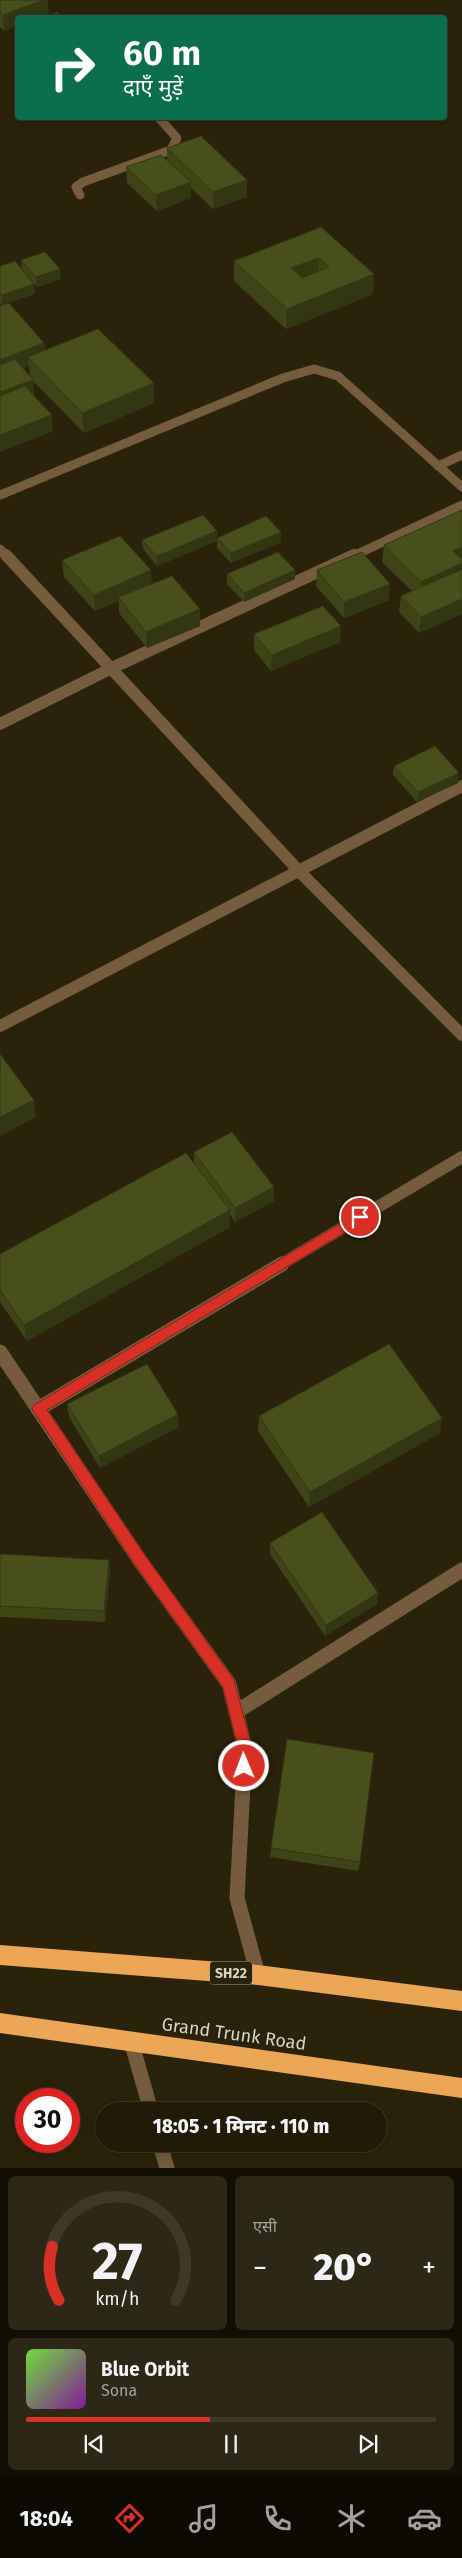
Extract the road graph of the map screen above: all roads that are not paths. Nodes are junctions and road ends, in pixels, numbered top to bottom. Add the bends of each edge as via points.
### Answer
1 (161, 120) edge
2 (80, 194) dead end
3 (462, 454) edge
4 (438, 466) junction
5 (462, 488) edge
6 (0, 495) edge
7 (462, 505) edge
8 (0, 549) edge
9 (112, 668) junction
10 (0, 724) edge
11 (462, 786) edge
12 (298, 870) junction
13 (0, 1026) edge
14 (462, 1035) edge
15 (462, 1157) edge
16 (0, 1352) edge
17 (38, 1409) junction
18 (462, 1570) edge
19 (236, 1712) junction
20 (0, 1955) edge
21 (258, 1975) junction
22 (462, 2001) edge
23 (0, 2024) edge
24 (131, 2041) junction
25 (462, 2088) edge
26 (148, 2102) edge
27 (162, 2152) edge
28 (166, 2168) edge

1 - 2 street via 177,138 171,150 82,182 76,187
3 - 4 street
4 - 5 street
4 - 6 street via 338,376 314,369 283,378
7 - 9 street
8 - 9 street
9 - 10 street
9 - 12 street
11 - 12 street
12 - 13 street
12 - 14 street
15 - 17 street
16 - 17 street
17 - 19 street via 141,1562 230,1684
18 - 19 street
19 - 21 street via 245,1748 237,1898
20 - 21 highway, SH22
21 - 22 highway, SH22
23 - 24 highway, Grand Trunk Road
24 - 25 highway, Grand Trunk Road
24 - 26 street
27 - 28 street

